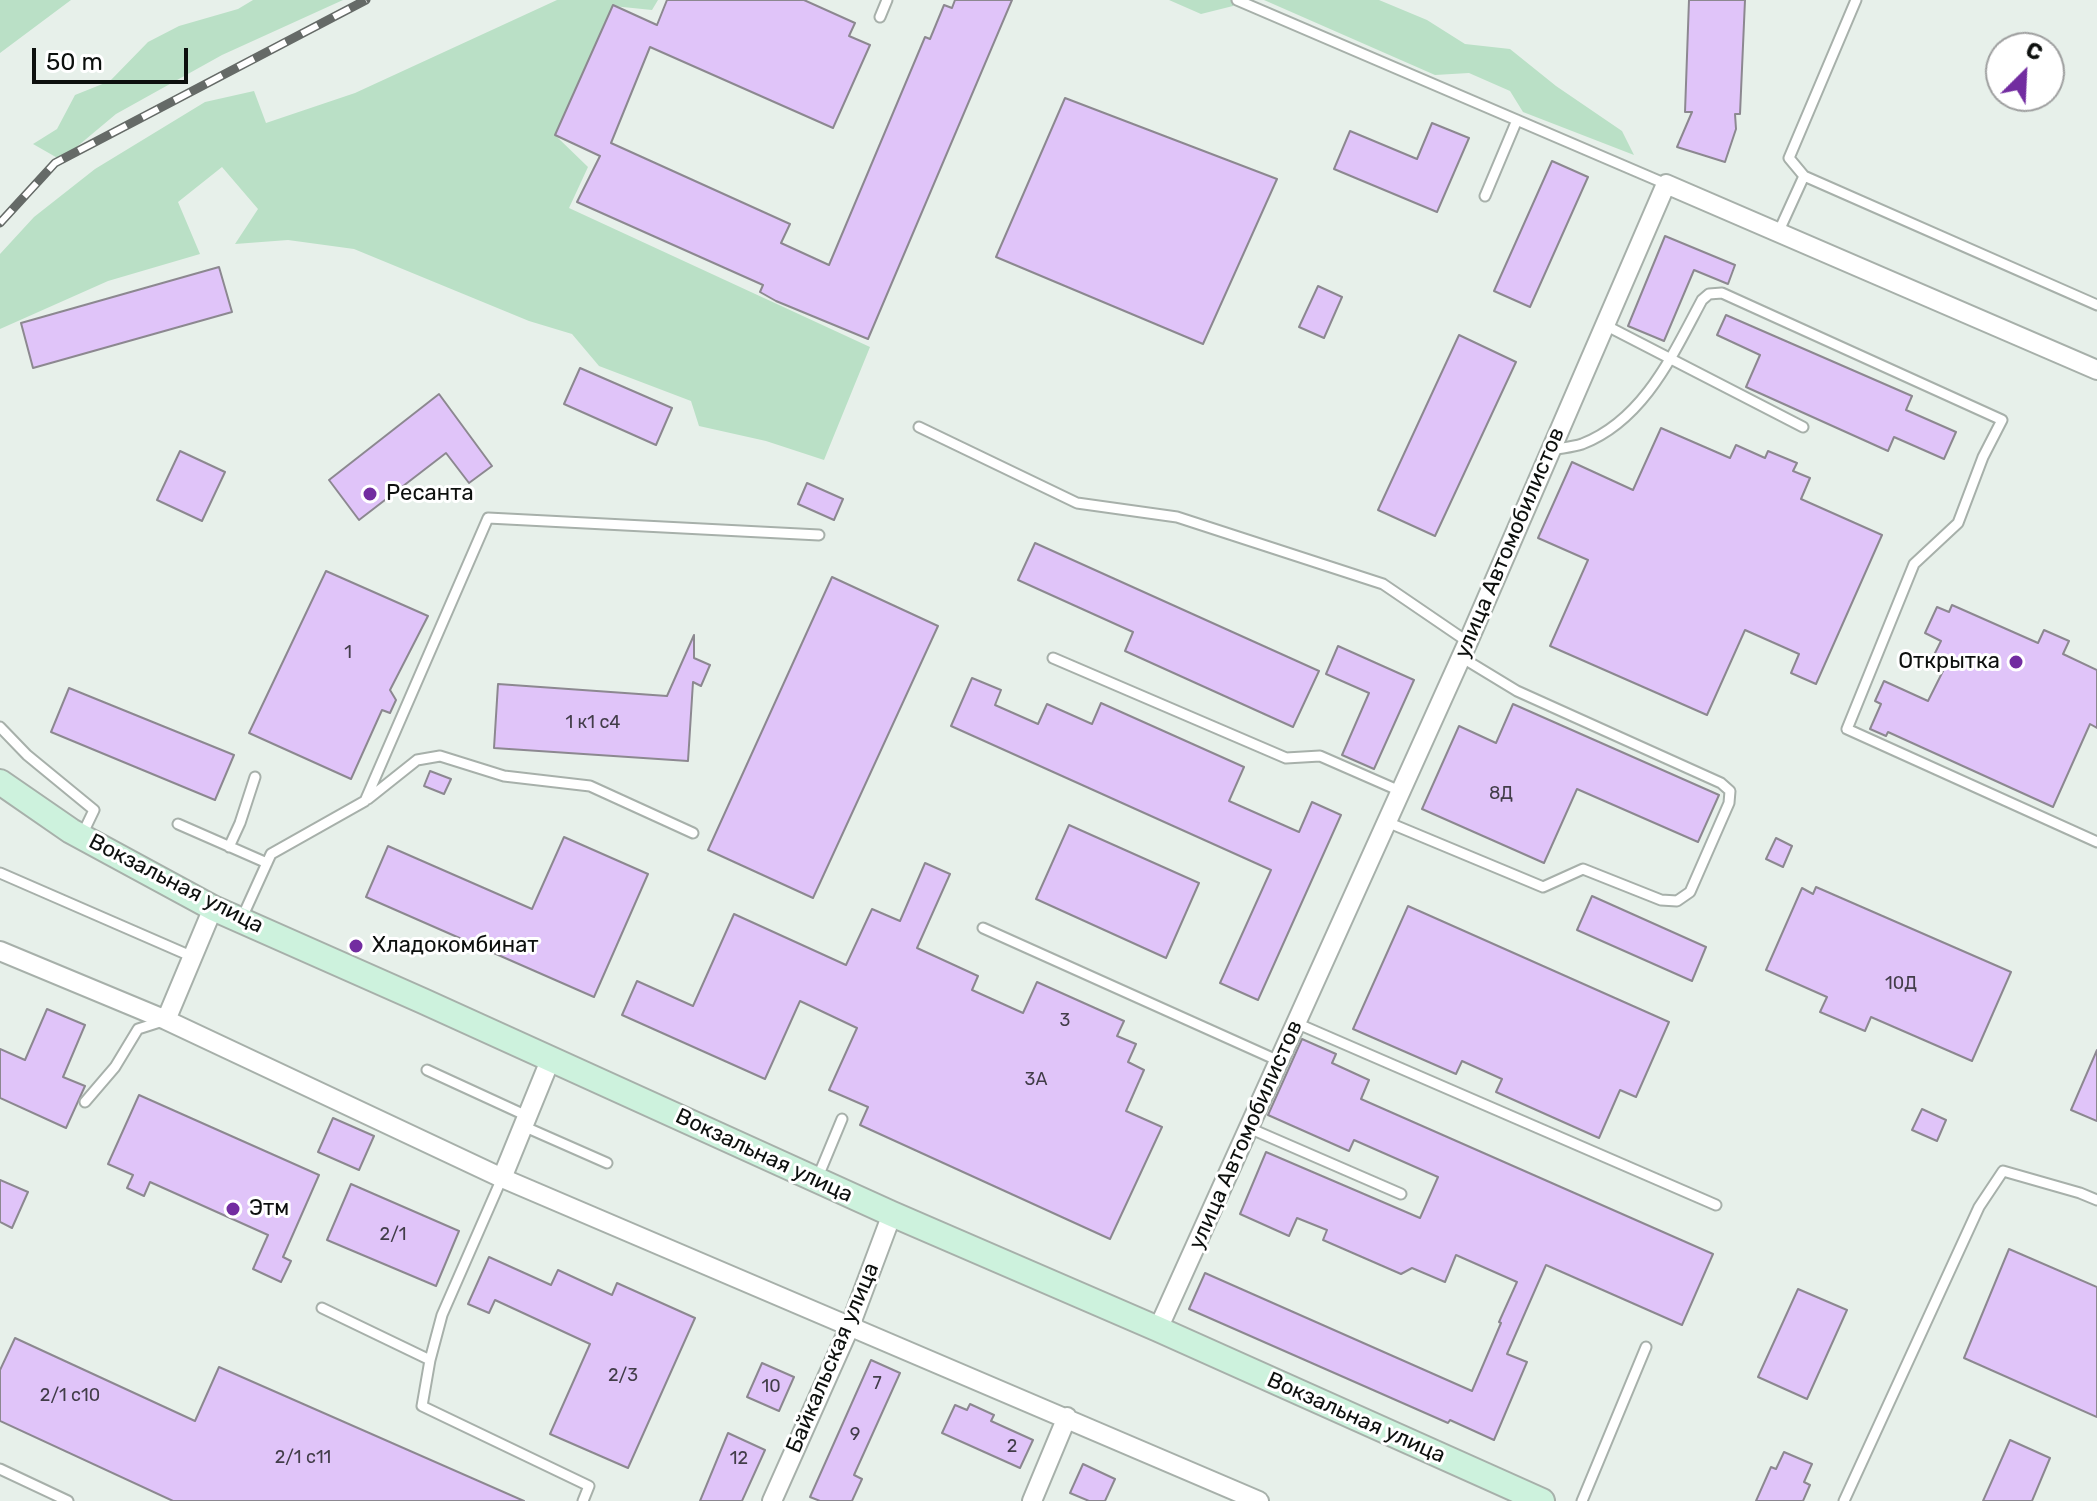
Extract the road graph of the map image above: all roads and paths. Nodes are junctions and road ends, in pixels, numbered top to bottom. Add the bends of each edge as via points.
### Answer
1 (887, 0) edge
2 (1237, 0) edge
3 (1856, 0) edge
4 (880, 17) dead end
5 (1517, 120) junction
6 (1804, 176) junction
7 (1666, 184) junction
8 (1485, 196) dead end
9 (1778, 233) junction
10 (2097, 305) edge
11 (1605, 325) junction
12 (1671, 357) junction
13 (2097, 370) edge
14 (919, 427) dead end
15 (1803, 427) dead end
16 (1551, 450) junction
17 (819, 535) dead end
18 (1464, 650) junction
19 (1053, 658) dead end
20 (0, 727) edge
21 (255, 777) dead end
22 (0, 782) edge
23 (1400, 791) junction
24 (365, 801) junction
25 (1387, 822) junction
26 (178, 824) dead end
27 (693, 833) dead end
28 (81, 836) junction
29 (2097, 842) edge
30 (229, 847) junction
31 (267, 863) junction
32 (0, 873) edge
33 (213, 908) junction
34 (241, 920) junction
35 (983, 928) dead end
36 (0, 951) edge
37 (193, 957) junction
38 (166, 1020) junction
39 (1296, 1023) junction
40 (551, 1058) junction
41 (1279, 1061) junction
42 (427, 1070) dead end
43 (85, 1102) dead end
44 (842, 1119) dead end
45 (525, 1121) junction
46 (1249, 1128) junction
47 (607, 1163) dead end
48 (502, 1178) junction
49 (816, 1180) junction
50 (1401, 1194) dead end
51 (2097, 1200) edge
52 (1716, 1205) dead end
53 (892, 1214) junction
54 (322, 1308) dead end
55 (850, 1326) junction
56 (1158, 1329) junction
57 (1646, 1347) dead end
58 (430, 1360) junction
59 (1067, 1417) junction
60 (0, 1469) edge
61 (68, 1501) edge
62 (583, 1501) edge
63 (772, 1501) edge
64 (1032, 1501) edge
65 (1259, 1501) edge
66 (1542, 1501) edge
67 (1582, 1501) edge
68 (1844, 1501) edge

1 - 4 lane
2 - 5 lane
3 - 6 lane via 1789,158
5 - 7 lane
5 - 8 lane
6 - 9 lane
6 - 10 lane
7 - 9 street
7 - 11 street, улица Автомобилистов
9 - 13 street
11 - 12 lane
11 - 16 street, улица Автомобилистов
12 - 15 lane
12 - 16 lane via 1651,389 1617,425 1582,444
12 - 29 lane via 1702,300 1722,293 2002,420 1958,523 1914,564 1847,729
14 - 18 lane via 1077,503 1177,517 1383,584
16 - 18 street, улица Автомобилистов
17 - 24 lane via 488,518
18 - 23 street, улица Автомобилистов
18 - 25 lane via 1517,691 1730,791 1690,892 1677,901 1661,900 1583,869 1543,887
19 - 23 lane via 1286,758 1320,756
20 - 28 lane via 94,810
21 - 30 lane
22 - 28 main road, Вокзальная улица
23 - 25 street, улица Автомобилистов
24 - 27 lane via 417,760 440,756 504,776 590,786
24 - 31 lane via 271,854
25 - 39 street, улица Автомобилистов
26 - 30 lane
28 - 33 main road, Вокзальная улица
30 - 31 lane
31 - 34 lane
32 - 37 lane
33 - 34 main road, Вокзальная улица
33 - 37 street
34 - 40 main road, Вокзальная улица
35 - 41 lane
36 - 38 street
37 - 38 street
38 - 43 lane via 138,1029
38 - 48 street
39 - 41 street, улица Автомобилистов
39 - 52 lane
40 - 45 street
40 - 49 main road, Вокзальная улица
41 - 46 street, улица Автомобилистов
42 - 45 lane
44 - 49 lane
45 - 47 lane
45 - 48 street
46 - 50 lane
46 - 56 street, улица Автомобилистов
48 - 55 street
48 - 58 lane via 442,1315
49 - 53 main road, Вокзальная улица
51 - 68 lane via 2003,1171 1979,1207
53 - 55 street, Байкальская улица
53 - 56 main road, Вокзальная улица
54 - 58 lane
55 - 59 street
55 - 63 street, Байкальская улица
56 - 66 main road, Вокзальная улица
57 - 67 lane
58 - 62 lane via 422,1406 589,1486
59 - 64 street
59 - 65 street
60 - 61 lane

